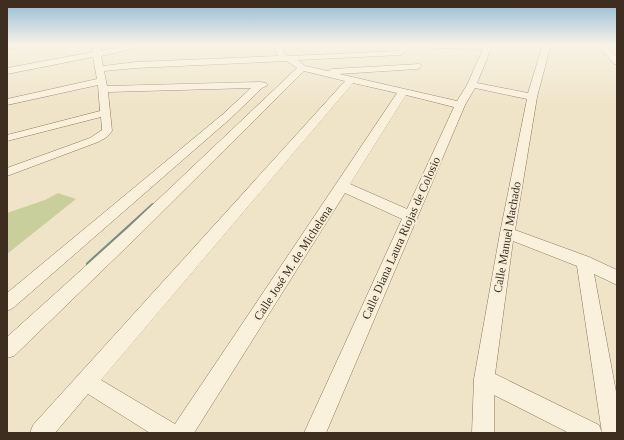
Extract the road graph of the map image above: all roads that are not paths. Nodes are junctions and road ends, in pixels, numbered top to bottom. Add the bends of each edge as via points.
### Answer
1 (33, 65) edge
2 (99, 65) edge
3 (146, 65) edge
4 (299, 65) edge
5 (480, 65) edge
6 (541, 65) edge
7 (417, 66) dead end
8 (99, 68) junction
9 (302, 68) junction
10 (7, 71) edge
11 (318, 73) junction
12 (351, 80) junction
13 (284, 84) junction
14 (102, 85) junction
15 (260, 85) junction
16 (472, 85) junction
17 (403, 92) junction
18 (532, 97) junction
19 (7, 102) edge
20 (460, 105) junction
21 (105, 113) junction
22 (7, 138) edge
23 (7, 172) edge
24 (342, 186) junction
25 (411, 217) junction
26 (507, 233) junction
27 (584, 262) junction
28 (617, 278) edge
29 (7, 303) edge
30 (7, 349) edge
31 (484, 379) junction
32 (86, 382) junction
33 (41, 433) edge
34 (170, 433) edge
35 (182, 433) edge
36 (315, 433) edge
37 (483, 433) edge
38 (591, 433) edge
39 (613, 433) edge

1 - 10 street
2 - 8 street
3 - 8 street
4 - 9 street
5 - 16 street, Calle Diana Laura Riojas de Colosio
6 - 18 street, Calle Manuel Machado
7 - 11 street
8 - 14 street
9 - 11 street
9 - 13 street
11 - 12 street
12 - 17 street
12 - 32 street
13 - 15 street
13 - 30 street via 134,231
14 - 15 street
14 - 19 street
14 - 21 street
15 - 29 street
16 - 18 street
16 - 20 street, Calle Diana Laura Riojas de Colosio
17 - 20 street
17 - 24 street, Calle José M. de Michelena
18 - 26 street, Calle Manuel Machado
20 - 25 street, Calle Diana Laura Riojas de Colosio
21 - 22 street
21 - 23 street via 108,131 103,135
24 - 25 street
24 - 35 street, Calle José M. de Michelena
25 - 36 street, Calle Diana Laura Riojas de Colosio
26 - 27 street
26 - 31 street, Calle Manuel Machado
27 - 28 street
27 - 39 street
31 - 37 street, Calle Manuel Machado
31 - 38 street
32 - 33 street
32 - 34 street

